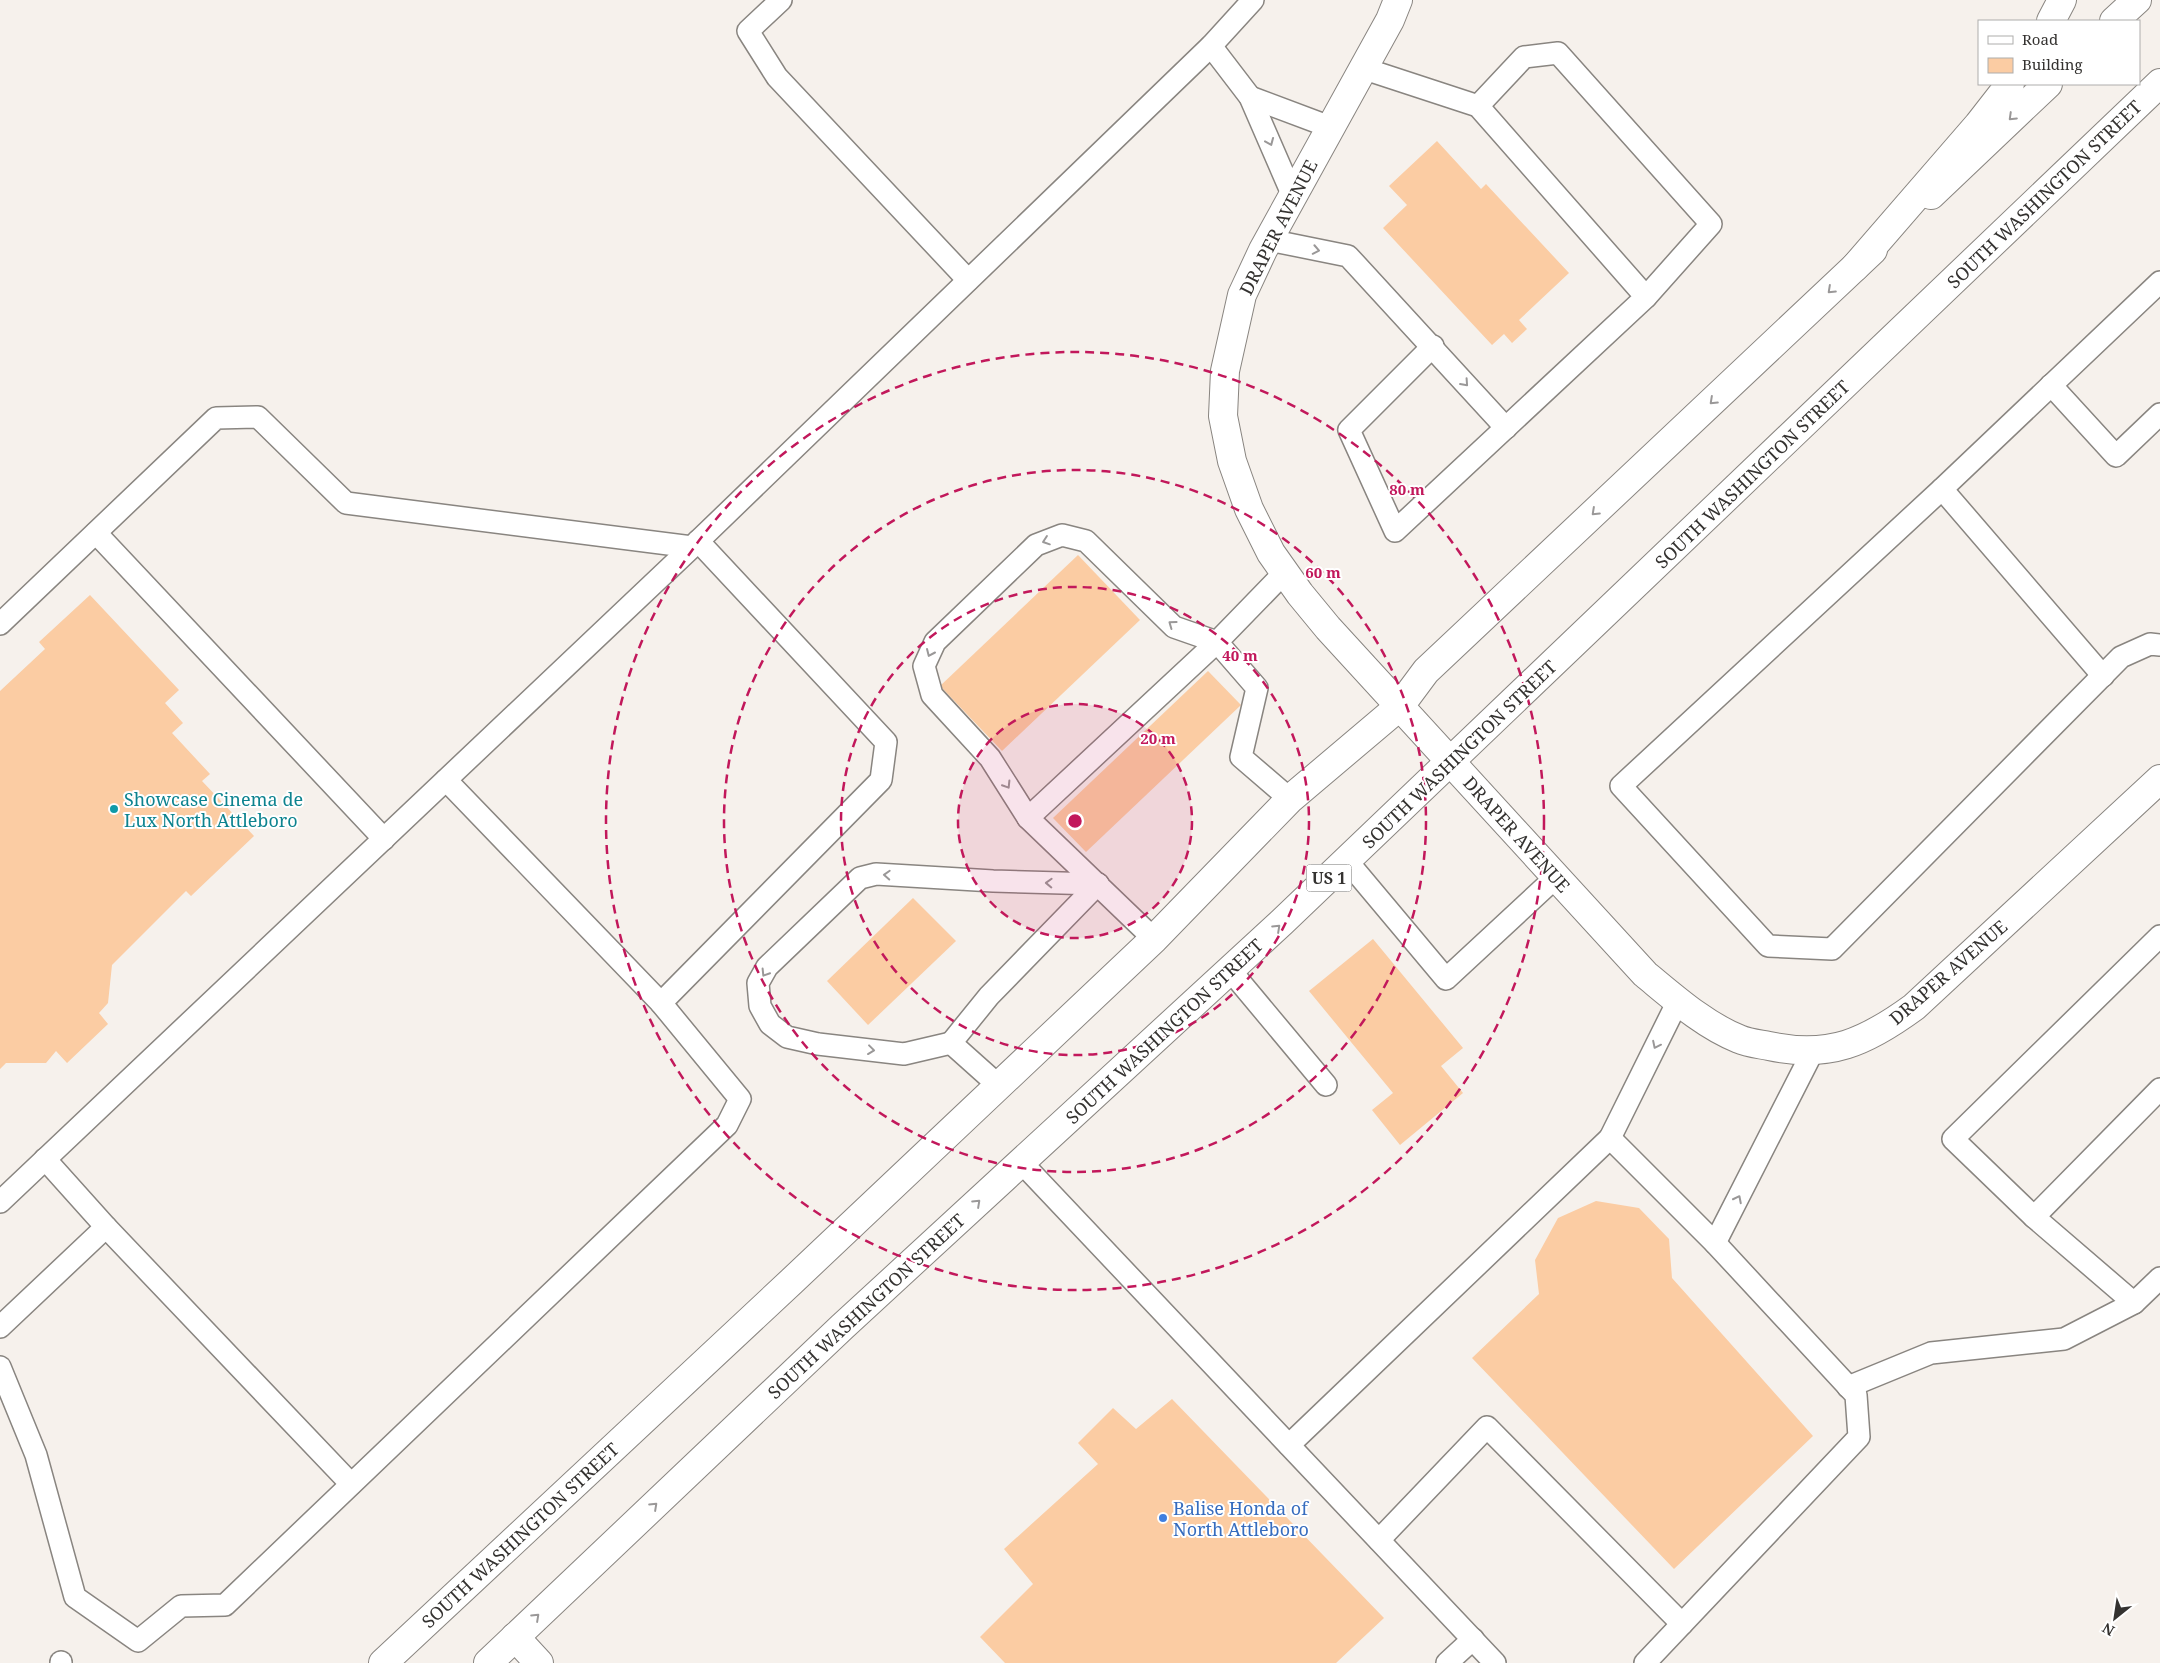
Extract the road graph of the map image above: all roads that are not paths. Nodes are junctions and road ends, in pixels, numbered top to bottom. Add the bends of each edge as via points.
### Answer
1 (781, 0) edge
2 (1253, 0) edge
3 (1398, 0) edge
4 (2062, 0) edge
5 (2137, 0) edge
6 (2052, 20) edge
7 (2115, 20) edge
8 (1212, 46) junction
9 (1362, 68) junction
10 (2160, 83) edge
11 (2009, 85) edge
12 (2047, 85) edge
13 (1250, 97) junction
14 (1478, 106) junction
15 (1330, 127) junction
16 (1293, 196) junction
17 (1268, 240) junction
18 (1856, 267) junction
19 (968, 280) junction
20 (2160, 282) edge
21 (1646, 297) junction
22 (1433, 346) junction
23 (2050, 385) junction
24 (2160, 414) edge
25 (1506, 428) junction
26 (1942, 488) junction
27 (96, 532) junction
28 (695, 544) junction
29 (1285, 572) junction
30 (0, 624) edge
31 (1217, 642) junction
32 (2160, 645) edge
33 (2103, 676) junction
34 (1400, 706) junction
35 (1451, 762) junction
36 (2160, 779) edge
37 (446, 780) junction
38 (1290, 799) junction
39 (1028, 818) junction
40 (384, 839) junction
41 (1346, 861) junction
42 (1556, 877) junction
43 (1098, 884) junction
44 (2160, 936) edge
45 (1154, 939) junction
46 (1230, 970) junction
47 (1678, 1001) junction
48 (661, 1004) junction
49 (951, 1043) junction
50 (1813, 1051) junction
51 (1326, 1084) dead end
52 (998, 1085) junction
53 (2160, 1089) edge
54 (1610, 1138) junction
55 (45, 1159) junction
56 (1021, 1162) junction
57 (0, 1202) edge
58 (2034, 1217) junction
59 (106, 1227) junction
60 (1715, 1243) junction
61 (2160, 1278) edge
62 (2134, 1303) junction
63 (0, 1327) edge
64 (0, 1367) edge
65 (1848, 1387) junction
66 (1289, 1445) junction
67 (351, 1484) junction
68 (1379, 1540) junction
69 (1682, 1624) junction
70 (515, 1637) junction
71 (1473, 1639) junction
72 (383, 1663) edge
73 (488, 1663) edge
74 (539, 1663) edge
75 (1447, 1663) edge
76 (1495, 1663) edge
77 (1645, 1663) edge

1 - 19 lane via 748,30 777,77
2 - 8 lane
3 - 9 main road, DRAPER AVENUE
4 - 6 main road
5 - 7 main road
8 - 13 lane
8 - 19 lane
9 - 14 lane
9 - 15 main road, DRAPER AVENUE
10 - 35 main road, SOUTH WASHINGTON STREET / US 1
11 - 18 main road
12 -> 18 main road, SOUTH WASHINGTON STREET
13 - 15 lane
13 -> 16 lane
14 - 21 lane
14 - 21 lane via 1524,57 1558,53 1711,224
15 - 16 main road, DRAPER AVENUE
16 - 17 main road, DRAPER AVENUE
17 -> 22 lane via 1348,256
17 - 29 main road, DRAPER AVENUE via 1242,295 1225,371 1223,416 1232,461 1249,509 1271,553
18 -> 34 main road, SOUTH WASHINGTON STREET via 1426,671
19 - 28 lane
20 - 23 lane
21 - 25 lane
22 -> 25 lane
22 - 25 lane via 1349,430 1395,532
23 - 24 lane via 2116,456
23 - 26 lane
26 - 33 lane
26 - 33 lane via 1621,786 1768,946 1832,949
27 - 28 lane via 216,418 258,417 346,503
27 - 30 lane
27 - 40 lane
28 - 37 lane
28 - 48 lane via 886,742 880,780
29 - 31 lane
29 - 34 main road, DRAPER AVENUE via 1328,628
31 - 38 lane via 1257,688 1241,757
31 - 39 lane
31 -> 39 lane via 1174,627 1086,541 1062,535 1036,545 935,642 924,666 932,694 990,758
32 - 33 lane via 2150,644 2121,658
34 - 35 main road, DRAPER AVENUE
34 - 38 main road, SOUTH WASHINGTON STREET
35 - 41 main road, SOUTH WASHINGTON STREET / US 1
35 - 42 main road, DRAPER AVENUE
36 - 50 main road, DRAPER AVENUE via 1914,1007 1882,1030 1848,1044
37 - 40 lane
37 - 48 lane
38 - 45 main road, SOUTH WASHINGTON STREET
39 - 43 lane
40 - 55 lane
41 - 42 lane via 1446,979
46 -> 41 main road, SOUTH WASHINGTON STREET / US 1
42 - 47 main road, DRAPER AVENUE via 1645,974
43 - 45 lane
43 - 49 lane via 989,996
43 -> 49 lane via 876,874 860,878 768,967 758,983 760,1006 770,1024 787,1037 904,1054
44 - 58 lane via 1953,1139
45 - 52 main road, SOUTH WASHINGTON STREET
46 - 51 lane
46 - 56 main road, SOUTH WASHINGTON STREET / US 1
47 - 50 main road, DRAPER AVENUE via 1740,1040 1776,1048
47 -> 54 lane
48 - 67 lane via 740,1100 726,1125
49 - 52 lane
60 -> 50 lane
52 - 72 main road, SOUTH WASHINGTON STREET
53 - 58 lane
54 - 60 lane
54 - 66 lane
55 - 57 lane
55 - 59 lane
56 - 66 lane
70 -> 56 main road, SOUTH WASHINGTON STREET / US 1
58 - 62 lane
59 - 63 lane
59 - 67 lane
60 - 65 lane
61 - 62 lane
62 - 65 lane via 2064,1339 1931,1354
64 - 67 lane via 36,1455 75,1597 138,1641 181,1606 225,1604
65 - 69 lane via 1856,1395 1859,1437
66 - 68 lane
68 - 69 lane via 1487,1427
68 - 71 lane
69 - 77 lane
70 - 73 main road, SOUTH WASHINGTON STREET / US 1
70 - 74 main road
71 - 75 lane
71 - 76 lane

